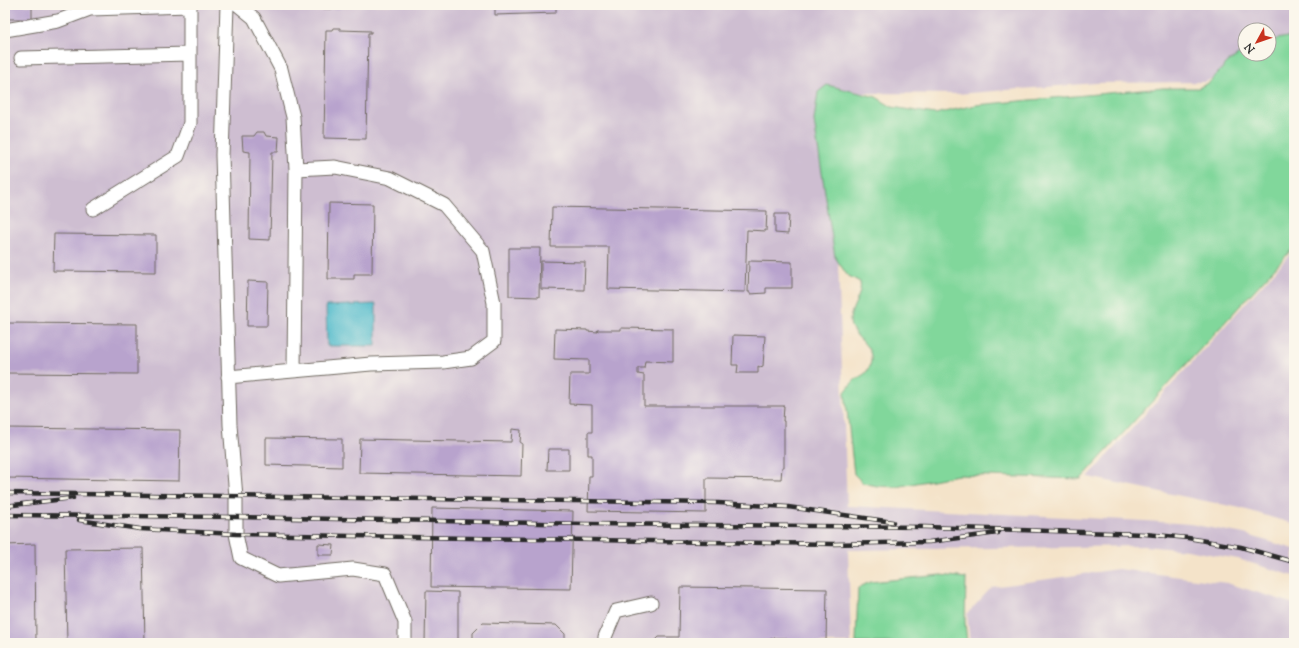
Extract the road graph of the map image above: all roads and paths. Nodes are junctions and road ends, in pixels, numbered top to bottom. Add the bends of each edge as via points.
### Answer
1 (227, 5) edge
2 (238, 5) edge
3 (190, 6) edge
4 (5, 30) edge
5 (190, 54) junction
6 (21, 58) dead end
7 (296, 169) junction
8 (93, 209) dead end
9 (294, 371) junction
10 (228, 377) junction
11 (651, 603) dead end
12 (405, 643) edge
13 (605, 643) edge

1 - 10 lane via 222,155
2 - 7 lane via 254,18 282,69 293,117
3 - 4 lane via 90,9 58,21
3 - 5 lane
5 - 6 lane
5 - 8 lane via 190,123 178,156
7 - 9 lane
7 - 9 lane via 335,167 390,178 444,205 483,251 494,303 494,341 471,358 444,362 370,364
9 - 10 lane
10 - 12 lane via 236,534 241,558 278,576 353,569 385,574 405,622
11 - 13 lane via 616,611

